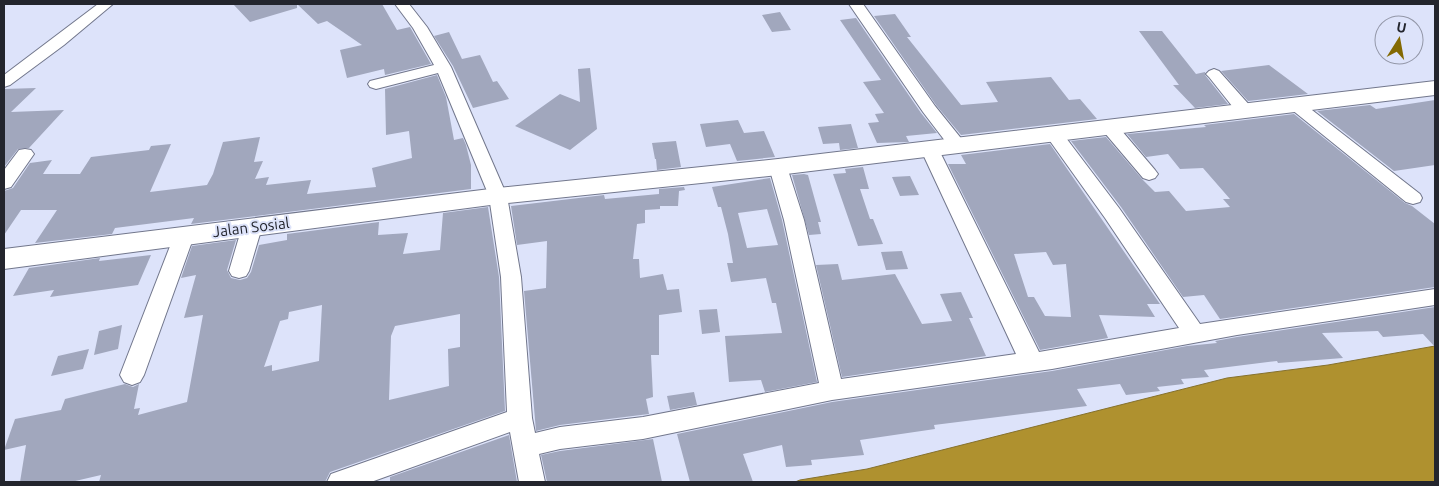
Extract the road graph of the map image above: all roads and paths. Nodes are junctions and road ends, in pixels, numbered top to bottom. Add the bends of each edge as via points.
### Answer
1 (106, 4) edge
2 (402, 4) edge
3 (856, 4) edge
4 (443, 67) junction
5 (1214, 74) dead end
6 (4, 82) edge
7 (376, 84) dead end
8 (1435, 88) edge
9 (1297, 106) junction
10 (1246, 112) junction
11 (1110, 128) junction
12 (1054, 134) junction
13 (958, 146) junction
14 (930, 150) junction
15 (25, 154) dead end
16 (778, 168) junction
17 (1149, 174) dead end
18 (4, 183) edge
19 (498, 196) junction
20 (1413, 198) dead end
21 (252, 227) junction
22 (184, 236) junction
23 (4, 259) edge
24 (239, 271) dead end
25 (1435, 297) edge
26 (1195, 334) junction
27 (1027, 362) junction
28 (132, 375) dead end
29 (832, 390) junction
30 (520, 418) junction
31 (525, 446) junction
32 (340, 482) edge
33 (532, 482) edge

1 - 6 street
2 - 4 street via 420,27
3 - 13 street
4 - 7 street
4 - 19 street
5 - 10 street
8 - 9 street, Jalan Sosial
9 - 10 street, Jalan Sosial
9 - 20 street
10 - 11 street, Jalan Sosial
11 - 12 street, Jalan Sosial
11 - 17 street
12 - 13 street, Jalan Sosial
12 - 26 street
13 - 14 street, Jalan Sosial
14 - 16 street, Jalan Sosial
14 - 27 street via 1028,353
15 - 18 street
16 - 19 street, Jalan Sosial
16 - 29 street via 794,220
19 - 21 street, Jalan Sosial
19 - 30 street via 511,277
21 - 22 street, Jalan Sosial
21 - 24 street
22 - 23 street, Jalan Sosial
22 - 28 street
25 - 26 street
26 - 27 street
27 - 29 street
29 - 31 street via 649,427 560,438
30 - 31 street
30 - 32 street
31 - 33 street

